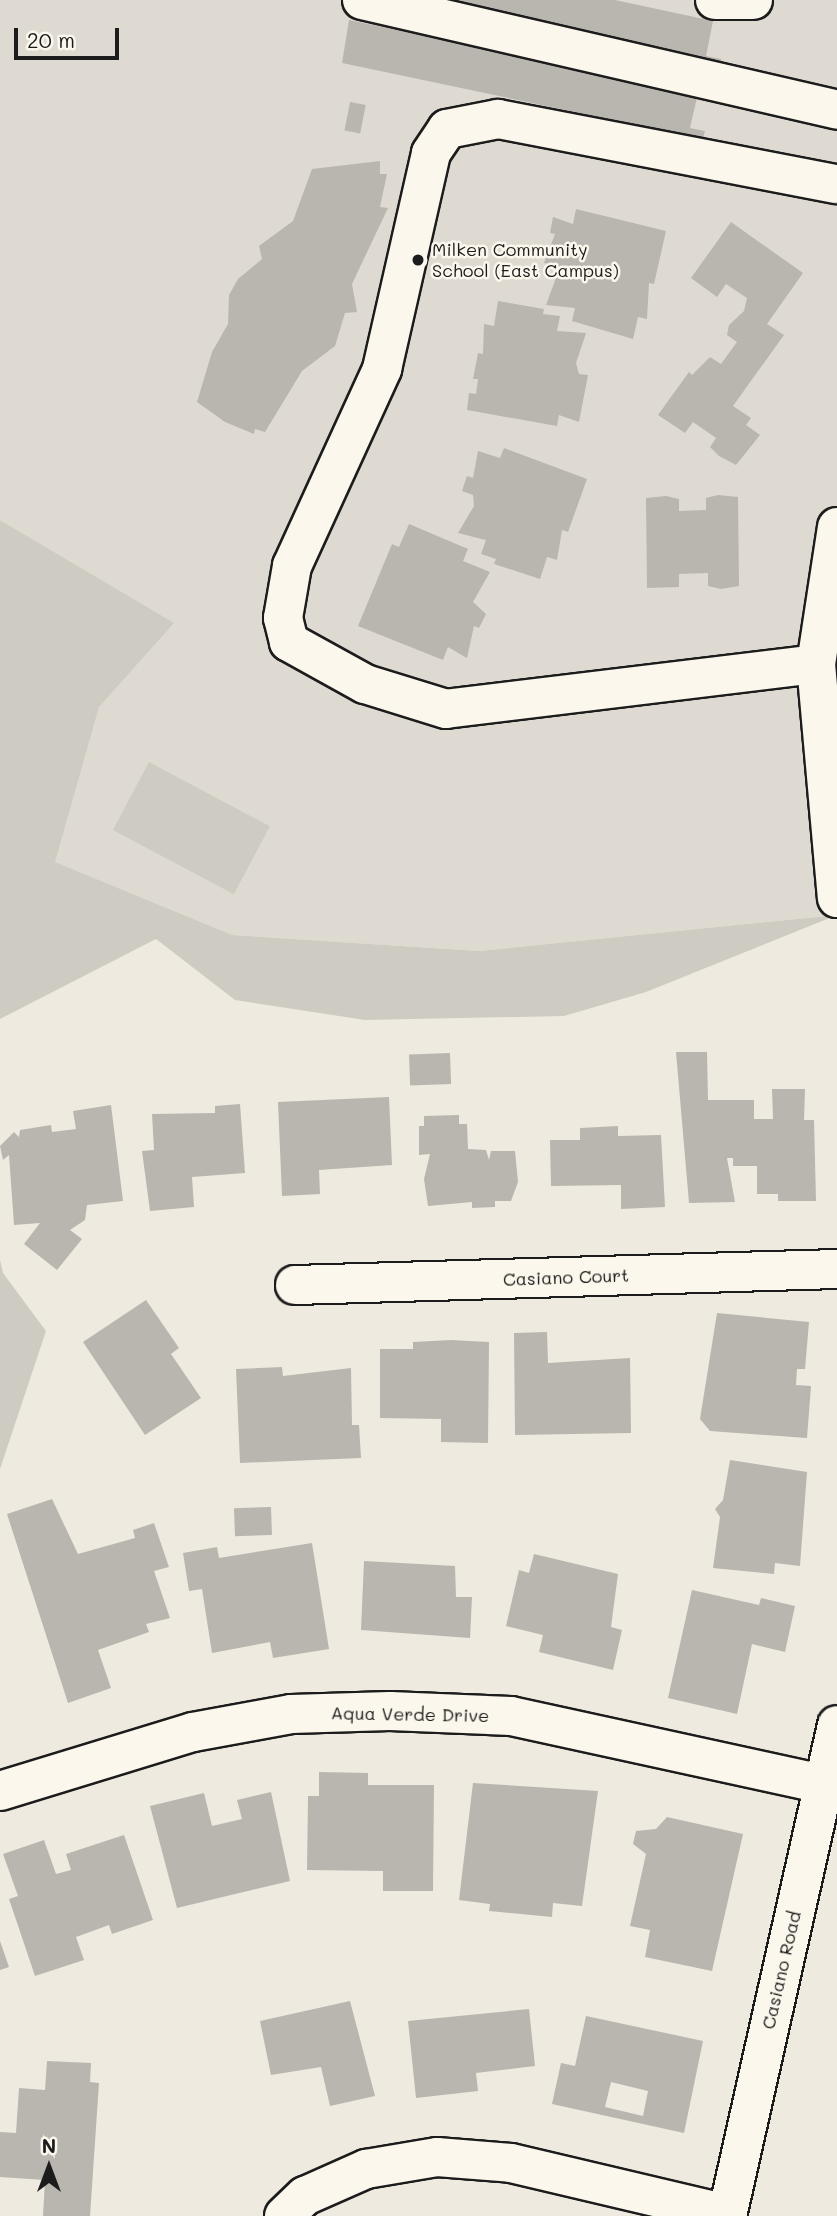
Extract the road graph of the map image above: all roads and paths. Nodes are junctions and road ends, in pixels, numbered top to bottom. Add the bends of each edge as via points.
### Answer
1 (362, 0) edge
2 (716, 0) edge
3 (753, 0) edge
4 (837, 110) edge
5 (837, 184) edge
6 (837, 527) edge
7 (816, 664) junction
8 (837, 898) edge
9 (837, 1269) edge
10 (295, 1286) dead end
11 (837, 1725) edge
12 (823, 1784) junction
13 (0, 1791) edge
14 (727, 2215) edge
15 (284, 2216) edge

1 - 4 street
2 - 3 street
5 - 7 street via 498,119 447,129 431,153 382,369 292,566 283,618 289,642 365,684 446,709
6 - 7 street
7 - 8 street
9 - 10 street, Casiano Court
11 - 12 street, Casiano Road
12 - 13 street, Aqua Verde Drive via 511,1716 390,1711 291,1714 193,1732
12 - 14 street, Casiano Road
14 - 15 street via 511,2163 438,2157 366,2169 305,2196

